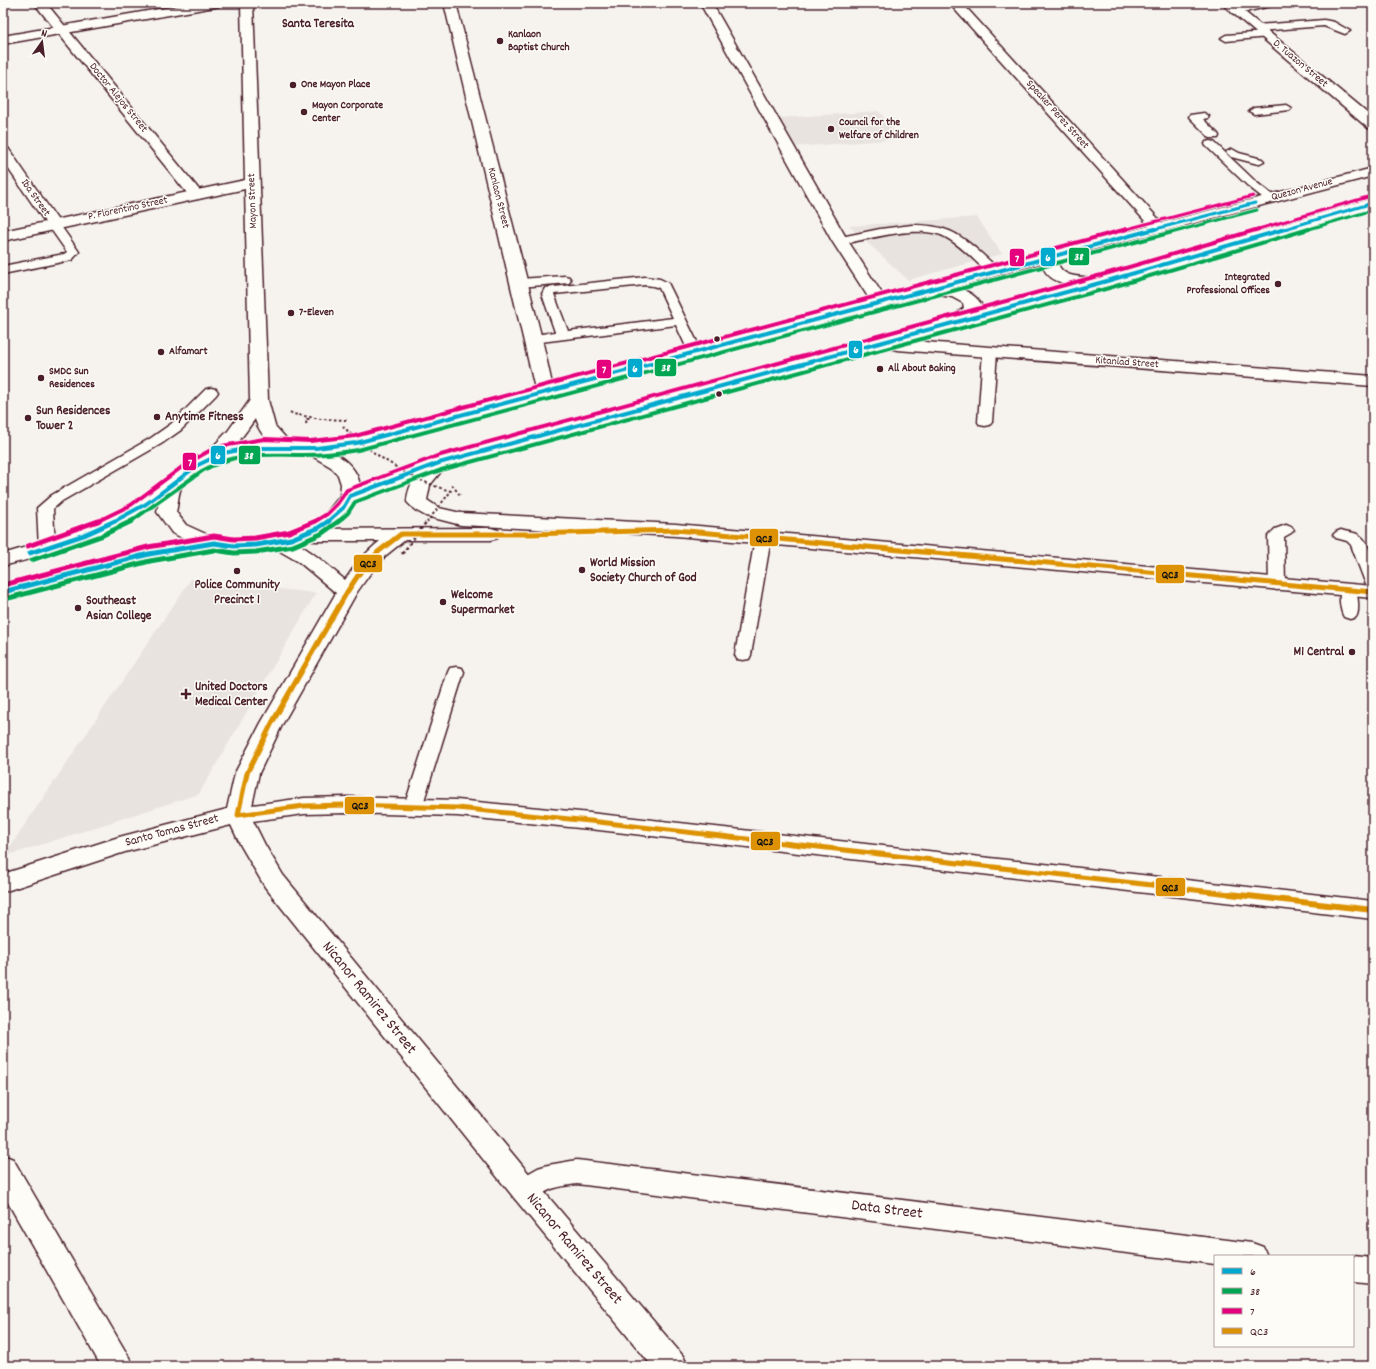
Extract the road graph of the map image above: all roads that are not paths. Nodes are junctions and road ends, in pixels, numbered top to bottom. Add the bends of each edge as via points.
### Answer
1 (40, 3) edge
2 (214, 3) edge
3 (247, 3) edge
4 (450, 3) edge
5 (706, 3) edge
6 (955, 3) edge
7 (1267, 3) edge
8 (184, 6) edge
9 (1232, 6) edge
10 (63, 30) junction
11 (1261, 31) junction
12 (1345, 31) dead end
13 (1226, 38) dead end
14 (3, 40) edge
15 (1286, 108) dead end
16 (1254, 111) dead end
17 (1204, 116) dead end
18 (1373, 125) edge
19 (3, 151) edge
20 (1232, 152) dead end
21 (1258, 161) dead end
22 (1373, 172) edge
23 (252, 183) junction
24 (196, 195) junction
25 (1271, 199) junction
26 (1373, 203) edge
27 (61, 225) junction
28 (1159, 228) junction
29 (3, 236) edge
30 (840, 241) junction
31 (1062, 253) junction
32 (3, 270) edge
33 (655, 272) dead end
34 (994, 272) junction
35 (1107, 281) junction
36 (519, 283) junction
37 (911, 294) junction
38 (880, 302) junction
39 (681, 321) junction
40 (953, 322) junction
41 (563, 336) junction
42 (533, 339) junction
43 (882, 341) junction
44 (695, 352) junction
45 (990, 352) junction
46 (1373, 381) edge
47 (211, 392) dead end
48 (545, 393) junction
49 (259, 400) junction
50 (985, 422) dead end
51 (284, 446) junction
52 (302, 448) junction
53 (211, 458) junction
54 (440, 463) junction
55 (173, 484) junction
56 (350, 496) junction
57 (676, 530) junction
58 (1286, 530) dead end
59 (401, 534) junction
60 (302, 535) junction
61 (1341, 535) dead end
62 (763, 538) junction
63 (278, 542) junction
64 (214, 543) junction
65 (47, 548) junction
66 (3, 559) edge
67 (1373, 582) edge
68 (1277, 585) junction
69 (1348, 590) junction
70 (3, 592) edge
71 (347, 592) junction
72 (1373, 592) edge
73 (1350, 614) dead end
74 (743, 655) dead end
75 (456, 672) dead end
76 (412, 807) junction
77 (238, 814) junction
78 (3, 883) edge
79 (1373, 910) edge
80 (3, 1167) edge
81 (525, 1190) junction
82 (1244, 1255) edge
83 (1354, 1269) edge
84 (1373, 1271) edge
85 (118, 1366) edge
86 (672, 1366) edge

1 - 10 street, Doctor Alejos Street
2 - 8 street
3 - 23 street, Mayon Street
4 - 36 street, Kanlaon Street
5 - 30 street
6 - 28 street, Speaker Perez Street
7 - 9 street
8 - 10 street
9 - 11 street, D. Tuazon Street
10 - 14 street
10 - 24 street, Doctor Alejos Street
11 - 12 lane via 1324,23
11 - 13 lane
11 - 18 street, D. Tuazon Street
15 - 16 lane
17 - 25 lane via 1194,117 1252,184
19 - 27 street, Iba Street
20 - 21 lane
22 - 25 street, Quezon Avenue
23 - 24 street, P. Florentino Street
23 - 49 street, Mayon Street
24 - 27 street, P. Florentino Street
25 - 28 street, Quezon Avenue
26 - 35 street
27 - 29 street, P. Florentino Street
27 - 32 lane via 73,252 68,257
28 - 31 street, Quezon Avenue
30 - 34 lane via 917,228 936,229 949,234
30 - 38 street
31 - 34 street, Quezon Avenue
31 - 35 street via 1050,264 1058,275 1081,282
33 - 36 lane
34 - 37 street, Quezon Avenue
35 - 40 street
36 - 42 street, Kanlaon Street
37 - 38 street, Quezon Avenue
37 - 40 street via 945,291 968,297 973,303 972,310
38 - 44 street, Quezon Avenue
39 - 41 lane
39 - 41 lane via 664,286 656,282 553,290 548,294
39 - 44 lane
40 - 43 street
41 - 42 lane
42 - 48 street, Kanlaon Street
43 - 45 street, Kitanlad Street via 897,345
43 - 54 street
44 - 48 street, Quezon Avenue
45 - 46 street, Kitanlad Street
45 - 50 lane
47 - 65 lane via 176,427 156,441 56,498 45,508
48 - 52 street, Quezon Avenue via 376,438 332,447
49 - 51 street, Mayon Street via 266,426
49 - 53 street via 235,435
51 - 52 street
51 - 53 street via 250,447
52 - 56 street via 336,461 346,471 351,483
53 - 55 street via 190,469
54 - 56 street
54 - 57 street via 422,481 416,493 417,502 437,515 485,521
55 - 64 street via 166,504 170,520 180,530 195,538
55 - 65 street via 134,511 96,531
56 - 60 street via 331,520
57 - 59 street
57 - 62 street
58 - 68 lane via 1276,536
59 - 60 street
59 - 71 street via 378,552
60 - 63 street
61 - 67 lane via 1352,538 1358,544
62 - 68 street
62 - 74 lane
63 - 64 street via 234,546
63 - 71 street via 306,558
64 - 70 street via 149,554
65 - 66 street
68 - 69 street
69 - 72 street
69 - 73 lane
71 - 77 street via 272,723 247,773
75 - 76 lane
76 - 77 street, Santo Tomas Street via 304,806
76 - 79 street, Santo Tomas Street via 457,808 590,821
77 - 78 street, Santo Tomas Street via 167,831
77 - 81 street, Nicanor Ramirez Street via 274,881
80 - 85 street
81 - 82 street, Data Street via 548,1177 577,1172
81 - 86 street, Nicanor Ramirez Street
83 - 84 street

